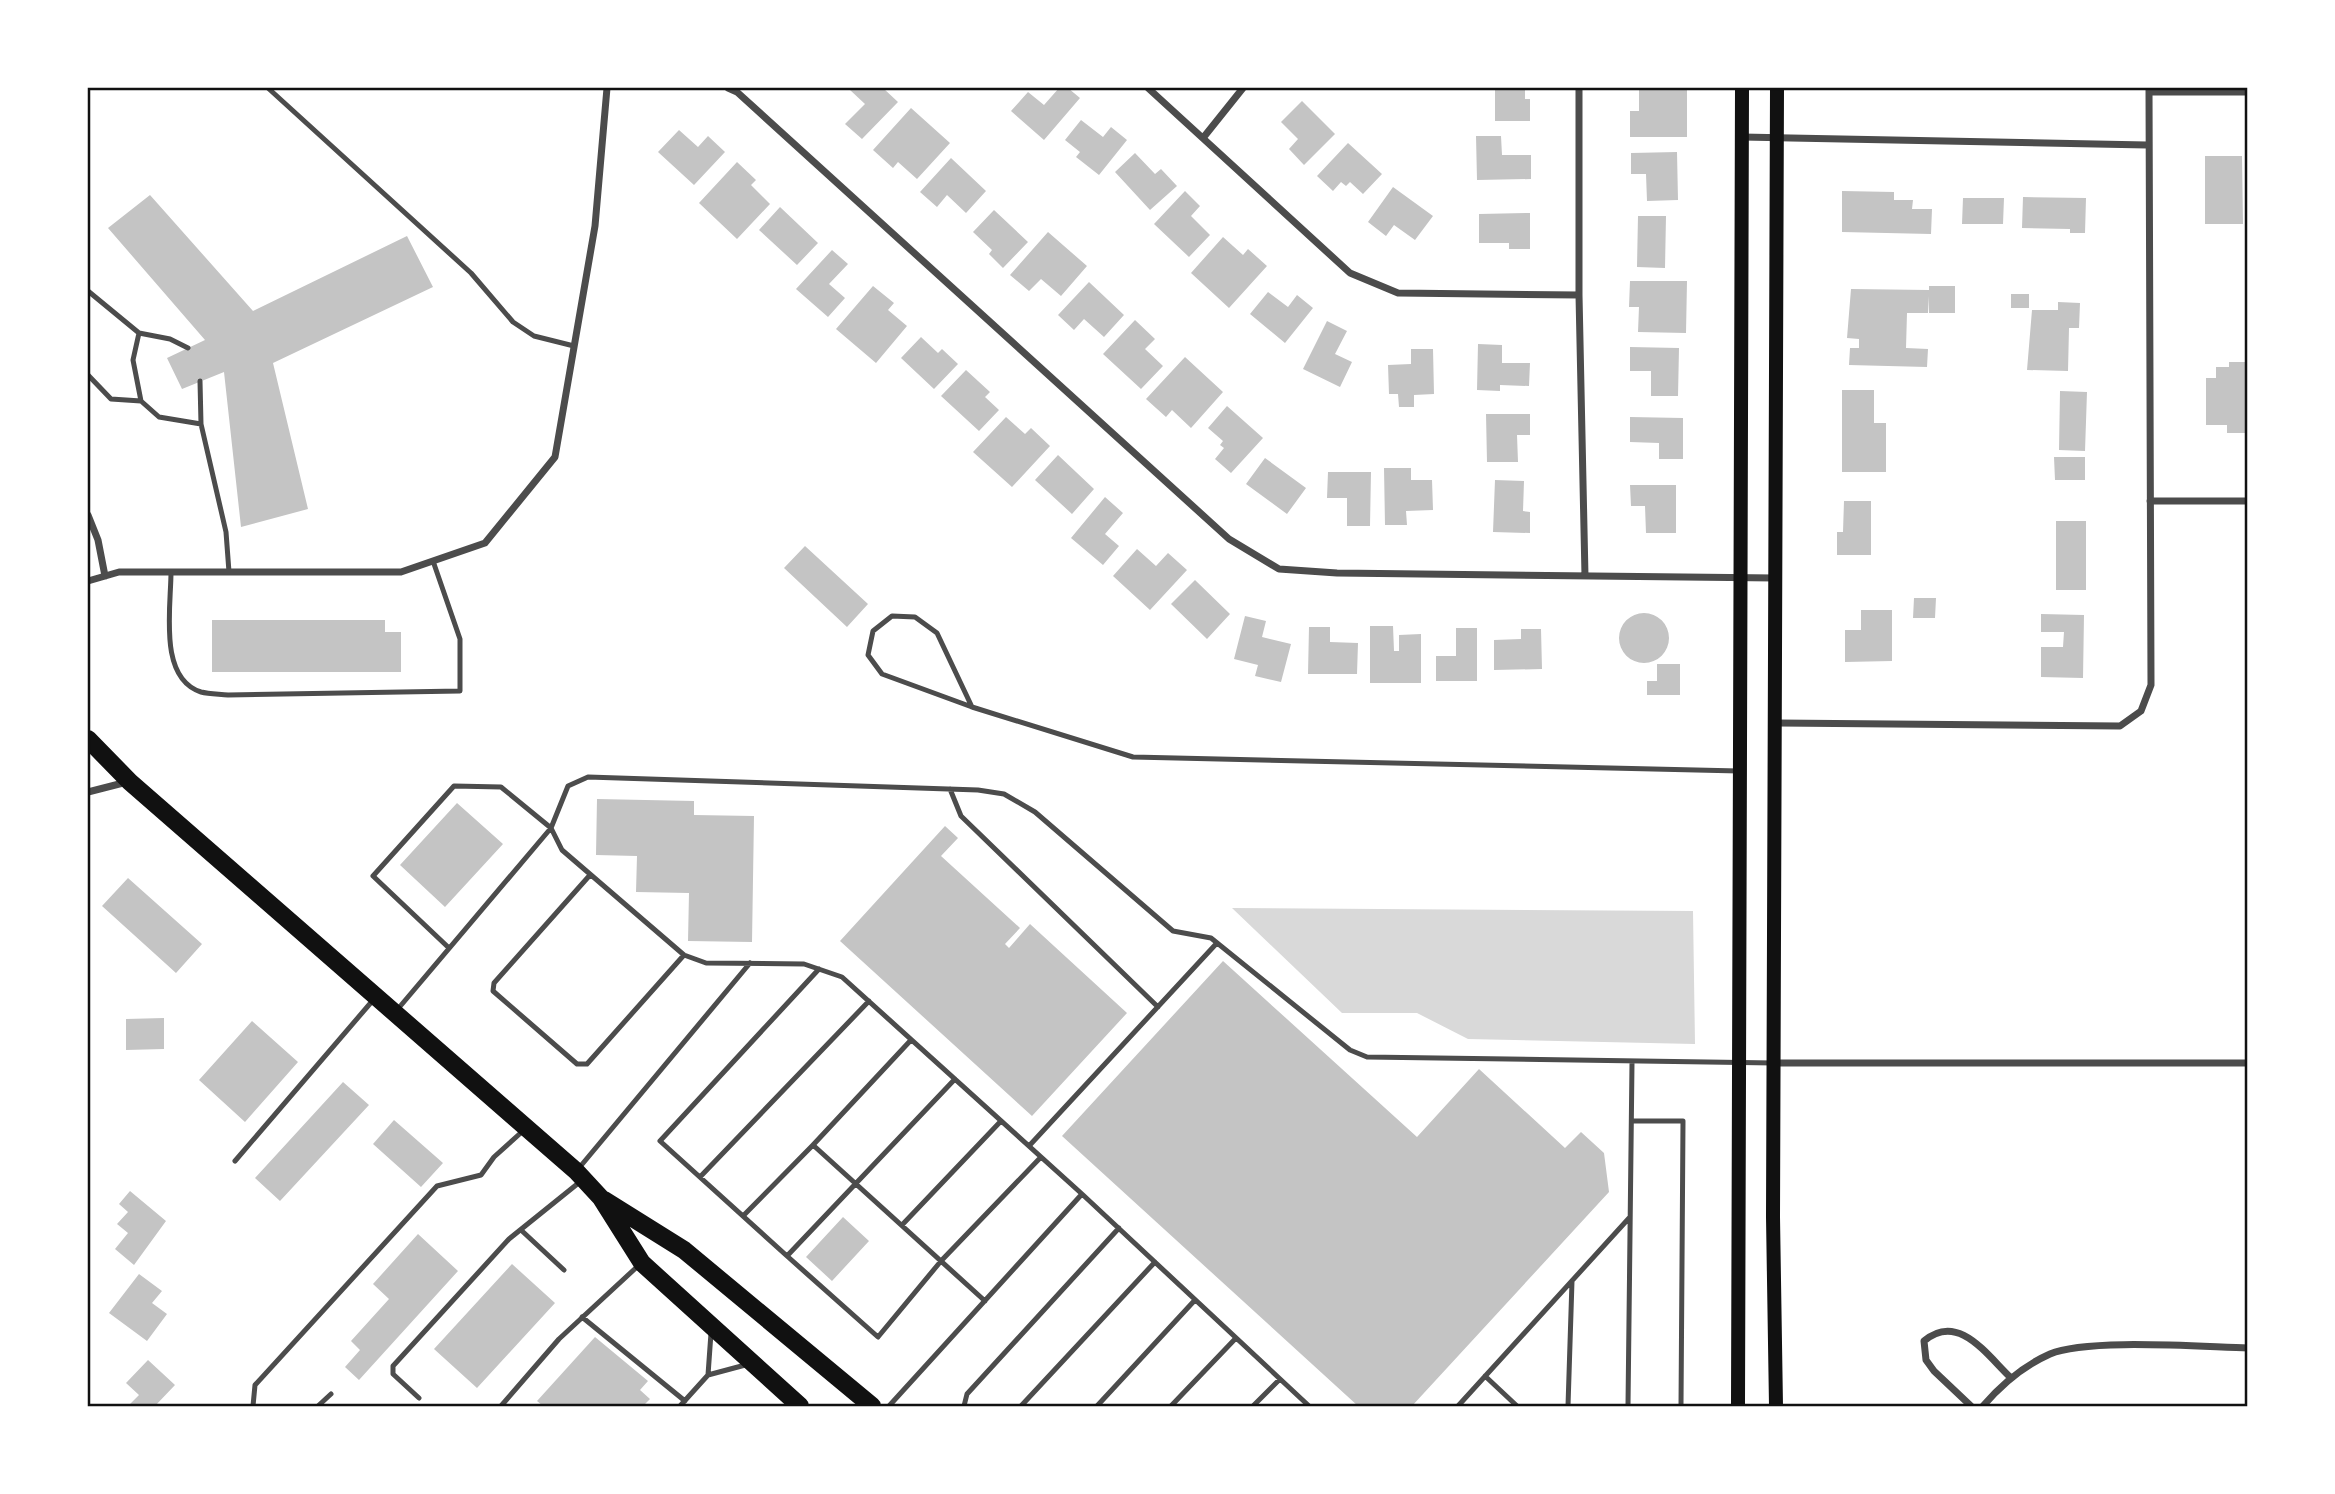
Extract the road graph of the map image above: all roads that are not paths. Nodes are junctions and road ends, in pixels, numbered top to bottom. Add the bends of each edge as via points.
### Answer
1 (268, 88) edge
2 (607, 88) edge
3 (728, 88) edge
4 (1148, 88) edge
5 (1242, 88) edge
6 (1580, 88) edge
7 (1742, 88) edge
8 (1777, 88) edge
9 (2150, 90) edge
10 (2248, 92) edge
11 (1741, 136) junction
12 (1776, 137) junction
13 (1203, 138) junction
14 (2147, 145) junction
15 (88, 290) edge
16 (1579, 295) junction
17 (139, 333) junction
18 (574, 346) junction
19 (188, 348) dead end
20 (88, 375) edge
21 (200, 381) dead end
22 (141, 401) junction
23 (201, 425) junction
24 (2150, 501) junction
25 (2248, 501) edge
26 (88, 516) edge
27 (433, 561) junction
28 (172, 572) junction
29 (229, 572) junction
30 (105, 576) junction
31 (1585, 576) junction
32 (1740, 578) junction
33 (1776, 578) junction
34 (88, 581) edge
35 (972, 707) junction
36 (1774, 723) junction
37 (88, 740) edge
38 (1740, 771) junction
39 (130, 782) junction
40 (950, 789) junction
41 (88, 792) edge
42 (551, 828) junction
43 (590, 875) junction
44 (1216, 943) junction
45 (449, 948) junction
46 (684, 955) junction
47 (750, 963) junction
48 (819, 969) junction
49 (376, 996) junction
50 (869, 1001) junction
51 (1158, 1007) junction
52 (395, 1012) junction
53 (911, 1040) junction
54 (1632, 1063) junction
55 (1739, 1063) junction
56 (1774, 1063) junction
57 (2248, 1063) edge
58 (955, 1079) junction
59 (1001, 1121) junction
60 (1632, 1121) junction
61 (527, 1128) junction
62 (813, 1145) junction
63 (1030, 1146) junction
64 (1041, 1157) junction
65 (235, 1161) dead end
66 (580, 1175) junction
67 (700, 1177) junction
68 (856, 1183) junction
69 (1082, 1194) junction
70 (601, 1198) junction
71 (743, 1216) junction
72 (1630, 1217) junction
73 (902, 1225) junction
74 (1119, 1228) junction
75 (521, 1230) junction
76 (787, 1256) junction
77 (941, 1261) junction
78 (1155, 1262) junction
79 (642, 1263) junction
80 (564, 1270) dead end
81 (1572, 1281) junction
82 (1195, 1300) junction
83 (985, 1301) junction
84 (582, 1317) junction
85 (712, 1326) junction
86 (1236, 1338) junction
87 (2248, 1348) edge
88 (752, 1363) junction
89 (708, 1375) junction
90 (1485, 1376) junction
91 (2010, 1377) junction
92 (1280, 1379) junction
93 (331, 1394) dead end
94 (419, 1398) dead end
95 (685, 1401) junction
96 (253, 1406) edge
97 (318, 1406) edge
98 (500, 1406) edge
99 (680, 1406) edge
100 (800, 1406) edge
101 (872, 1406) edge
102 (889, 1406) edge
103 (964, 1406) edge
104 (1021, 1406) edge
105 (1097, 1406) edge
106 (1171, 1406) edge
107 (1254, 1406) edge
108 (1309, 1406) edge
109 (1458, 1406) edge
110 (1517, 1406) edge
111 (1567, 1406) edge
112 (1628, 1406) edge
113 (1681, 1406) edge
114 (1738, 1406) edge
115 (1776, 1406) edge
116 (1971, 1406) edge
117 (1983, 1406) edge

1 - 18 lane via 427,231 513,322 534,337
2 - 18 street via 595,226
3 - 31 street via 1229,539 1279,569
4 - 13 street
5 - 13 street
6 - 16 street
7 - 11 main road
8 - 12 main road
9 - 10 street
9 - 14 street
11 - 12 street
11 - 32 main road
12 - 14 street
12 - 33 main road
13 - 16 street via 1350,273 1398,293
14 - 24 street
15 - 17 lane
16 - 31 street
17 - 19 lane
17 - 22 lane via 133,360
18 - 27 street via 555,457 485,543
20 - 22 lane via 111,399
21 - 23 lane
22 - 23 lane via 159,417
23 - 29 lane via 226,532
24 - 25 street
24 - 36 street via 2151,685 2141,711 2120,726
26 - 30 street
27 - 28 lane via 460,639 460,691 200,692 183,681 172,664
27 - 29 street via 401,572
28 - 29 street
28 - 30 street
30 - 34 street
31 - 32 street
32 - 33 street
32 - 38 main road
33 - 36 main road
35 - 35 lane via 937,633 915,617 892,616 873,631 868,655 882,674
35 - 38 lane via 1133,757
36 - 56 main road
37 - 39 main road
38 - 55 main road
39 - 41 street
39 - 49 main road
40 - 42 lane via 588,777 568,786
40 - 44 lane via 1004,794 1035,812 1173,931
40 - 51 lane via 961,816 981,837
42 - 43 lane via 562,850
42 - 45 lane
42 - 45 lane via 501,787 454,786 373,876
43 - 46 lane
43 - 46 lane via 494,983 493,991 576,1064 587,1064
44 - 51 lane
44 - 54 lane via 1350,1049 1367,1057
45 - 52 lane
46 - 47 lane via 706,963
47 - 48 lane via 804,964
47 - 66 lane
48 - 50 lane via 842,977
48 - 67 lane via 660,1140
49 - 52 main road
49 - 65 lane
50 - 53 lane
50 - 67 lane
51 - 63 lane
52 - 61 main road
53 - 58 lane
53 - 62 lane
54 - 55 lane
54 - 60 lane
55 - 56 lane
55 - 114 main road
56 - 57 street
56 - 115 main road
58 - 59 lane
58 - 68 lane
59 - 63 lane
59 - 73 lane
60 - 72 lane
60 - 113 lane via 1683,1121
61 - 66 main road
61 - 96 lane via 481,1175 437,1186 255,1385
62 - 68 lane
62 - 71 lane
63 - 64 lane
64 - 69 lane
64 - 77 lane
66 - 70 main road
66 - 75 lane
67 - 71 lane
68 - 73 lane
68 - 76 lane
69 - 74 lane
69 - 83 lane
70 - 79 main road
70 - 101 main road via 684,1250
71 - 76 lane
72 - 81 lane
72 - 112 lane
73 - 77 lane
74 - 78 lane
74 - 103 lane via 967,1394
75 - 80 lane
75 - 94 lane via 393,1366 393,1374
76 - 77 lane via 877,1337
77 - 83 lane
78 - 82 lane
78 - 104 lane
79 - 84 lane
79 - 85 main road
81 - 90 lane
81 - 111 lane
82 - 86 lane
82 - 105 lane
83 - 102 lane
84 - 95 lane
84 - 98 lane
85 - 88 main road
85 - 89 lane
86 - 92 lane
86 - 106 lane
87 - 91 street via 2084,1348 2052,1353
88 - 89 lane
88 - 100 main road
89 - 95 lane
90 - 109 lane
90 - 110 lane
91 - 116 street via 1966,1334 1950,1329 1935,1332 1924,1341 1926,1360
91 - 117 street
92 - 107 lane
92 - 108 lane
93 - 97 lane
95 - 99 lane

